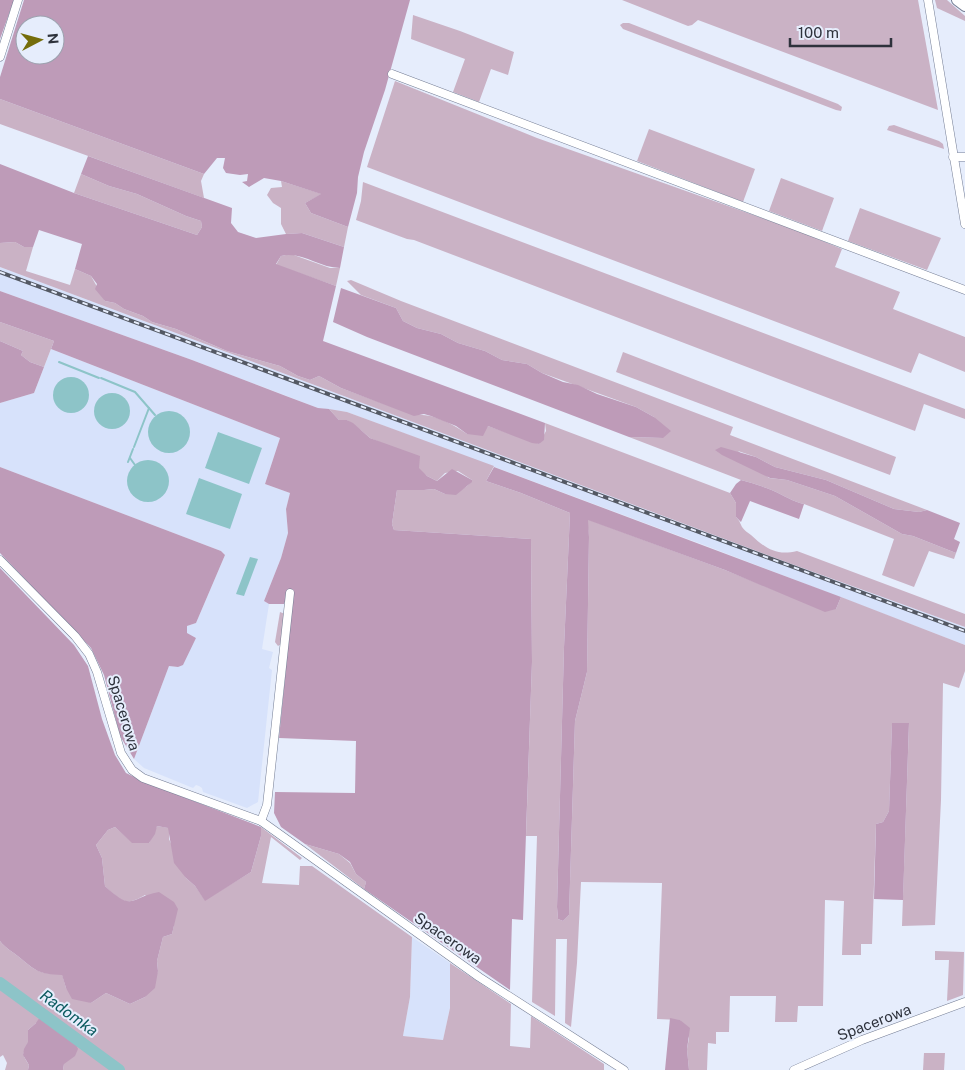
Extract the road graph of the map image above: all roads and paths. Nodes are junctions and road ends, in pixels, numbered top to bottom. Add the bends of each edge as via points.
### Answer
1 (18, 0) edge
2 (928, 0) edge
3 (957, 0) edge
4 (965, 6) edge
5 (0, 57) edge
6 (392, 74) dead end
7 (953, 157) junction
8 (965, 157) edge
9 (965, 224) edge
10 (965, 290) edge
11 (0, 560) edge
12 (290, 593) dead end
13 (261, 821) junction
14 (965, 1002) edge
15 (624, 1070) edge
16 (794, 1070) edge

1 - 5 street
2 - 7 street
3 - 4 street
6 - 10 street
7 - 8 street
7 - 9 street
11 - 13 street, Spacerowa via 89,654 121,753 132,770 143,778
12 - 13 street via 267,805
13 - 15 street, Spacerowa via 479,977
14 - 16 street, Spacerowa via 862,1040

